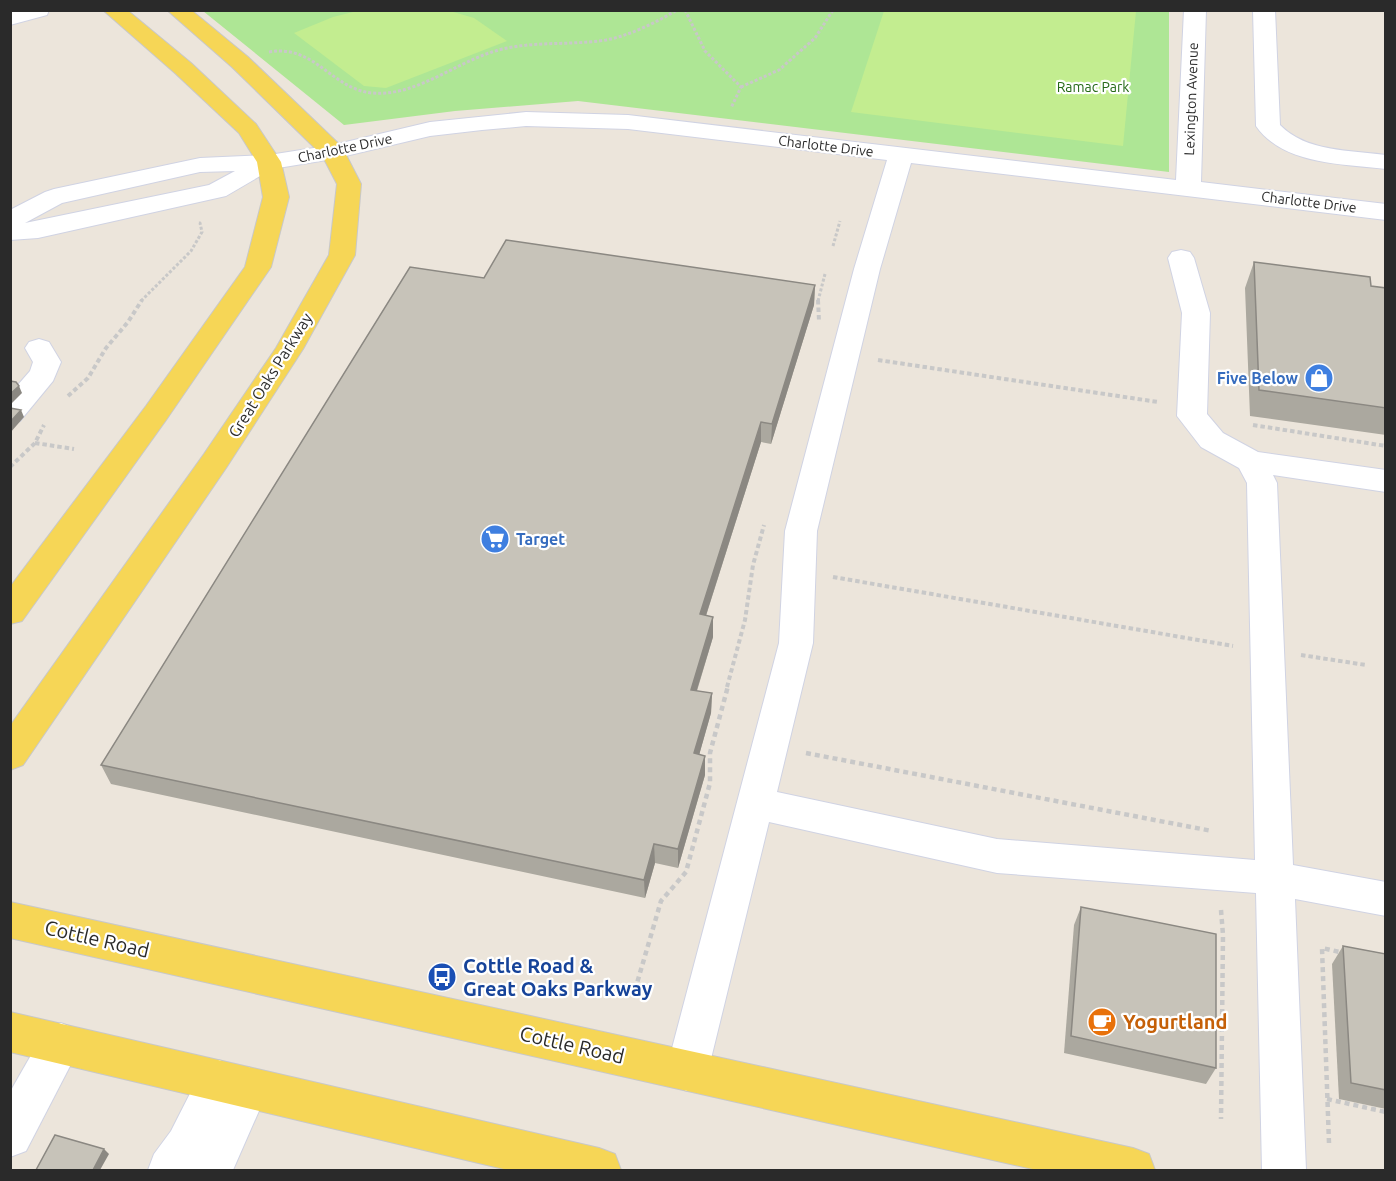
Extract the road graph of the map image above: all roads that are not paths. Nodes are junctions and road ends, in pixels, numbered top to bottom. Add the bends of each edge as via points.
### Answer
1 (39, 10) edge
2 (113, 10) edge
3 (177, 10) edge
4 (1195, 10) edge
5 (1264, 10) edge
6 (11, 18) edge
7 (333, 152) junction
8 (901, 155) junction
9 (269, 162) junction
10 (1386, 162) edge
11 (1188, 187) junction
12 (1386, 212) edge
13 (10, 220) edge
14 (10, 232) edge
15 (1181, 258) dead end
16 (39, 348) dead end
17 (10, 414) edge
18 (1251, 461) junction
19 (1386, 481) edge
20 (10, 612) edge
21 (10, 755) edge
22 (755, 803) junction
23 (1275, 878) junction
24 (1386, 899) edge
25 (10, 920) edge
26 (10, 1032) edge
27 (60, 1043) junction
28 (687, 1071) junction
29 (233, 1084) junction
30 (10, 1136) edge
31 (170, 1170) edge
32 (210, 1170) edge
33 (599, 1170) edge
34 (1133, 1170) edge
35 (1284, 1170) edge

1 - 6 street
2 - 9 main road via 248,129
3 - 7 main road, Great Oaks Parkway via 240,62
4 - 11 street, Lexington Avenue
5 - 10 street via 1268,126 1274,135 1309,151
7 - 8 street, Charlotte Drive via 430,129 526,119 576,119
7 - 9 street, Charlotte Drive
7 - 21 main road, Great Oaks Parkway via 349,184 342,255 283,359
8 - 11 street, Charlotte Drive
8 - 22 street via 867,269 801,531 796,643
9 - 13 street via 200,165 54,197
9 - 14 street via 218,191 38,230
9 - 20 main road via 276,197 258,267
11 - 12 street, Charlotte Drive
15 - 18 street via 1196,313 1192,416 1212,440
16 - 17 street via 46,362 43,375
18 - 19 street
18 - 23 street via 1262,483
22 - 23 street via 997,856
22 - 28 street
23 - 24 street
23 - 35 street
25 - 28 main road, Cottle Road
26 - 27 main road
27 - 29 main road
27 - 30 street
28 - 34 main road, Cottle Road
29 - 31 street
29 - 32 street
29 - 33 main road

